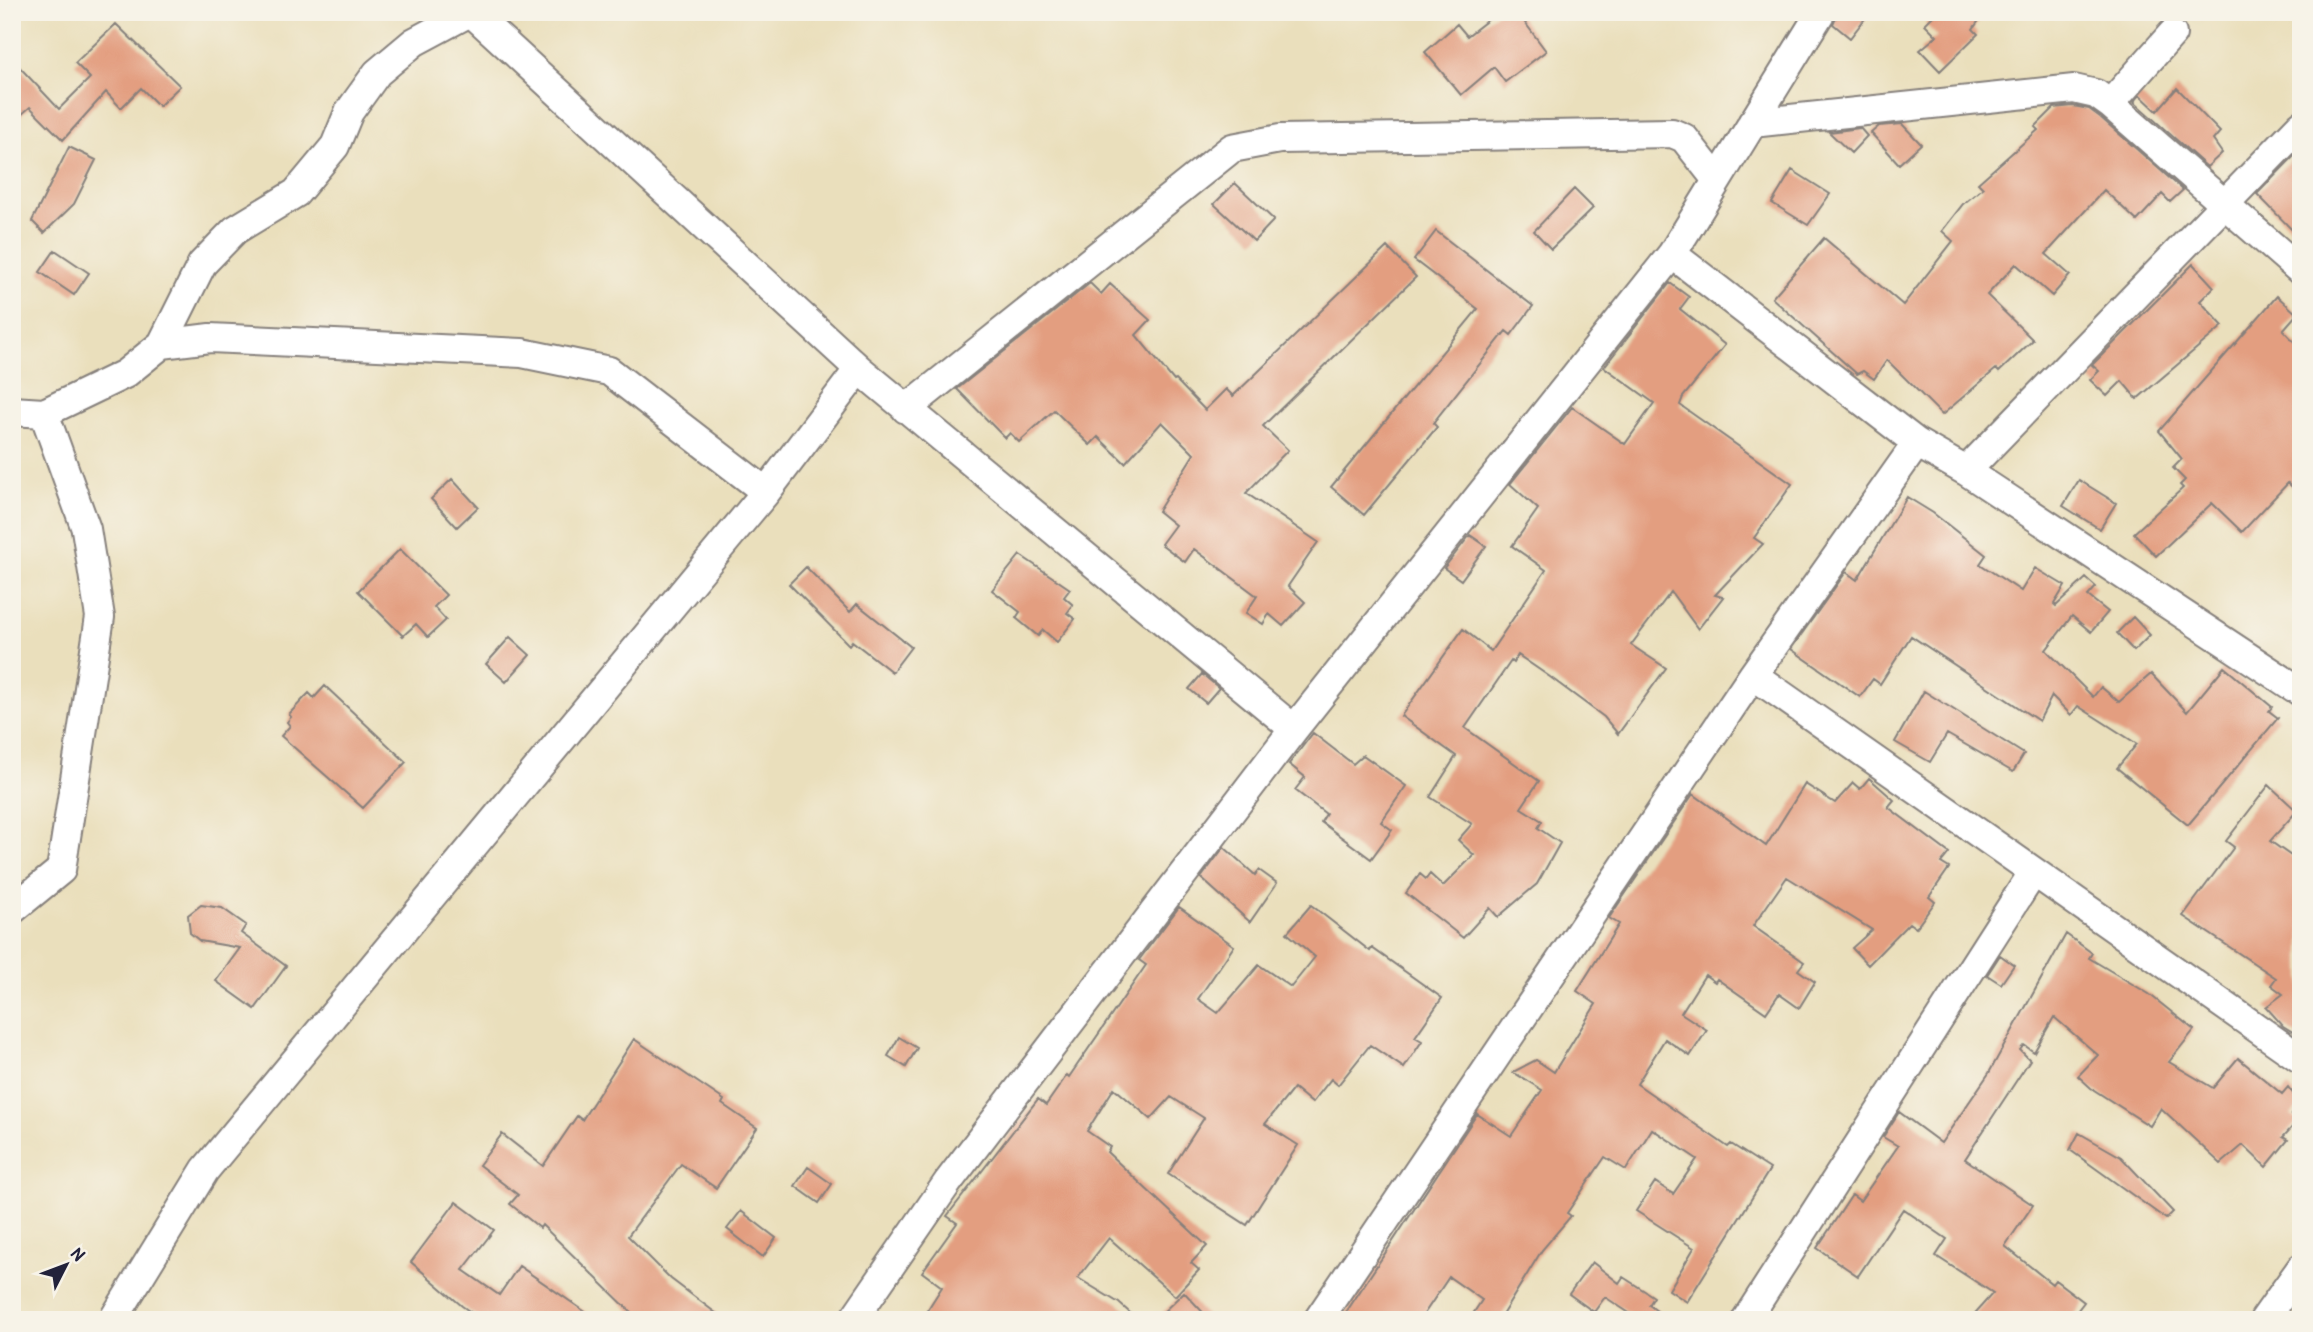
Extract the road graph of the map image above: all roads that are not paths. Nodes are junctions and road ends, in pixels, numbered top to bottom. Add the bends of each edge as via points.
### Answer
1 (471, 12) edge
2 (1821, 12) edge
3 (2172, 34) dead end
4 (2110, 104) junction
5 (1752, 123) junction
6 (2301, 125) edge
7 (1717, 180) junction
8 (2223, 204) junction
9 (1672, 254) junction
10 (2301, 271) edge
11 (162, 344) junction
12 (859, 369) junction
13 (906, 409) junction
14 (12, 411) edge
15 (44, 413) junction
16 (1917, 443) junction
17 (1966, 471) junction
18 (766, 492) junction
19 (1753, 675) junction
20 (2301, 692) edge
21 (1294, 729) junction
22 (2033, 873) junction
23 (12, 910) edge
24 (2301, 1059) edge
25 (2301, 1268) edge
26 (113, 1320) edge
27 (853, 1320) edge
28 (1318, 1320) edge
29 (1746, 1320) edge
30 (2264, 1320) edge

1 - 11 street via 414,42 377,73 349,112 335,146 296,192 235,230 202,264
1 - 12 street
2 - 5 street
3 - 4 street
4 - 5 street via 2096,94 2074,89
4 - 8 street
5 - 7 street
6 - 8 street
7 - 9 street
7 - 13 street via 1684,138 1672,133 1280,139 1232,148
8 - 10 street
8 - 17 street
9 - 16 street
9 - 21 street
11 - 15 street via 125,374
11 - 18 street via 210,338 522,353 609,371
12 - 13 street
12 - 18 street
13 - 21 street
14 - 15 street
15 - 23 street via 86,529 100,617 61,870
16 - 17 street
16 - 19 street
17 - 20 street
18 - 26 street via 205,1170
19 - 22 street
19 - 28 street
21 - 27 street via 948,1182
22 - 24 street
22 - 29 street
25 - 30 street

